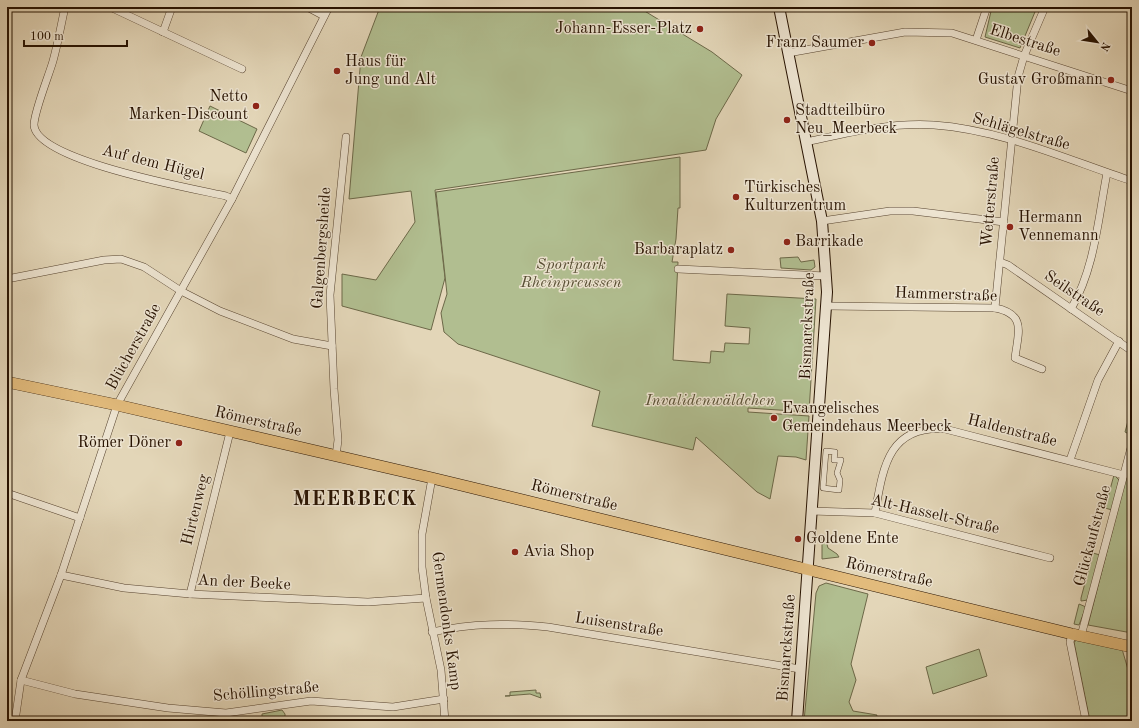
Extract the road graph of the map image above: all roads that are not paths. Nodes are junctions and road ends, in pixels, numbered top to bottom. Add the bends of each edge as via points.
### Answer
1 (65, 7) edge
2 (110, 7) edge
3 (172, 7) edge
4 (307, 7) edge
5 (329, 7) edge
6 (779, 7) edge
7 (987, 7) edge
8 (1045, 7) edge
9 (324, 16) junction
10 (162, 32) junction
11 (976, 40) junction
12 (788, 53) junction
13 (1024, 56) junction
14 (242, 70) dead end
15 (1132, 91) edge
16 (346, 137) dead end
17 (1011, 140) junction
18 (806, 142) junction
19 (1107, 173) junction
20 (1132, 181) edge
21 (232, 199) junction
22 (822, 221) junction
23 (1004, 222) junction
24 (1000, 262) junction
25 (678, 269) dead end
26 (826, 276) junction
27 (7, 279) edge
28 (181, 291) junction
29 (827, 306) junction
30 (995, 308) junction
31 (1070, 309) junction
32 (1119, 341) junction
33 (332, 346) junction
34 (1132, 351) edge
35 (1042, 369) dead end
36 (7, 382) edge
37 (117, 406) junction
38 (230, 432) junction
39 (1132, 444) edge
40 (826, 451) joint
41 (336, 456) junction
42 (1070, 460) junction
43 (1124, 475) junction
44 (432, 478) junction
45 (7, 493) edge
46 (812, 511) junction
47 (875, 513) junction
48 (80, 518) junction
49 (1050, 558) dead end
50 (807, 570) junction
51 (61, 575) junction
52 (190, 594) junction
53 (426, 598) junction
54 (432, 632) junction
55 (1077, 635) junction
56 (1132, 647) edge
57 (800, 669) junction
58 (22, 680) junction
59 (444, 699) junction
60 (15, 721) edge
61 (446, 721) edge
62 (796, 721) edge
63 (1086, 721) edge

1 - 21 street, Auf dem Hügel via 53,60 35,120 36,132 70,154 118,172
2 - 10 street
3 - 10 street
4 - 9 street
5 - 9 street, Blücherstraße
6 - 12 main road, Bismarckstraße
7 - 11 street
8 - 13 street, Wetterstraße
9 - 21 street, Blücherstraße
10 - 14 street
11 - 12 street, Elbestraße via 952,33 905,32
11 - 13 street, Elbestraße
12 - 18 main road, Bismarckstraße
13 - 15 street, Elbestraße
13 - 17 street, Wetterstraße via 1018,77
16 - 33 street, Galgenbergsheide via 330,295
17 - 18 street, Schlägelstraße via 934,125 875,127
17 - 19 street, Schlägelstraße
17 - 23 street, Wetterstraße
18 - 22 main road, Bismarckstraße
19 - 20 street, Schlägelstraße
19 - 31 street via 1090,266
21 - 28 street, Blücherstraße
22 - 23 street via 890,211 913,211
22 - 26 main road, Bismarckstraße
23 - 24 street, Wetterstraße
24 - 30 street, Wetterstraße
24 - 31 street, Seilstraße
25 - 26 street
26 - 29 main road, Bismarckstraße
27 - 28 street via 121,259 144,267
28 - 33 street via 220,312 258,327 293,339
28 - 37 street, Blücherstraße
29 - 30 street, Hammerstraße
29 - 46 main road, Bismarckstraße
30 - 35 street, Hammerstraße via 1009,312 1017,318 1015,358
31 - 32 street, Seilstraße
32 - 34 street, Seilstraße
32 - 42 street via 1098,380
33 - 41 street, Galgenbergsheide via 338,440
36 - 37 main road, Römerstraße
37 - 38 main road, Römerstraße
37 - 48 street, Blücherstraße
38 - 41 main road, Römerstraße
38 - 52 street, Hirtenweg
39 - 43 street, Glückaufstraße
40 - 40 street via 835,452 834,460 841,460 837,472 840,480 839,490 823,488
41 - 44 main road, Römerstraße
42 - 43 street, Haldenstraße
42 - 47 street, Haldenstraße via 945,429 921,431 906,437 889,454 882,474
43 - 55 street, Glückaufstraße
44 - 50 main road, Römerstraße
44 - 53 street, Germendonks Kamp via 422,534 422,567
45 - 48 street
46 - 47 street, Alt-Hasselt-Straße
46 - 50 main road, Bismarckstraße
47 - 49 street, Alt-Hasselt-Straße
48 - 51 street, Blücherstraße
50 - 55 main road, Römerstraße
50 - 57 main road, Bismarckstraße
51 - 52 street, An der Beeke via 124,588
51 - 58 street, Blücherstraße
52 - 53 street, An der Beeke via 368,602
53 - 54 street, Germendonks Kamp
54 - 57 street, Luisenstraße via 484,624 525,625
54 - 59 street, Germendonks Kamp via 441,670
55 - 56 main road, Römerstraße
55 - 63 street, Glückaufstraße via 1070,642
57 - 62 main road, Bismarckstraße
58 - 59 street, Schöllingstraße via 75,694 168,708 226,713 312,701 393,707
58 - 60 street, Blücherstraße
59 - 61 street, Germendonks Kamp

